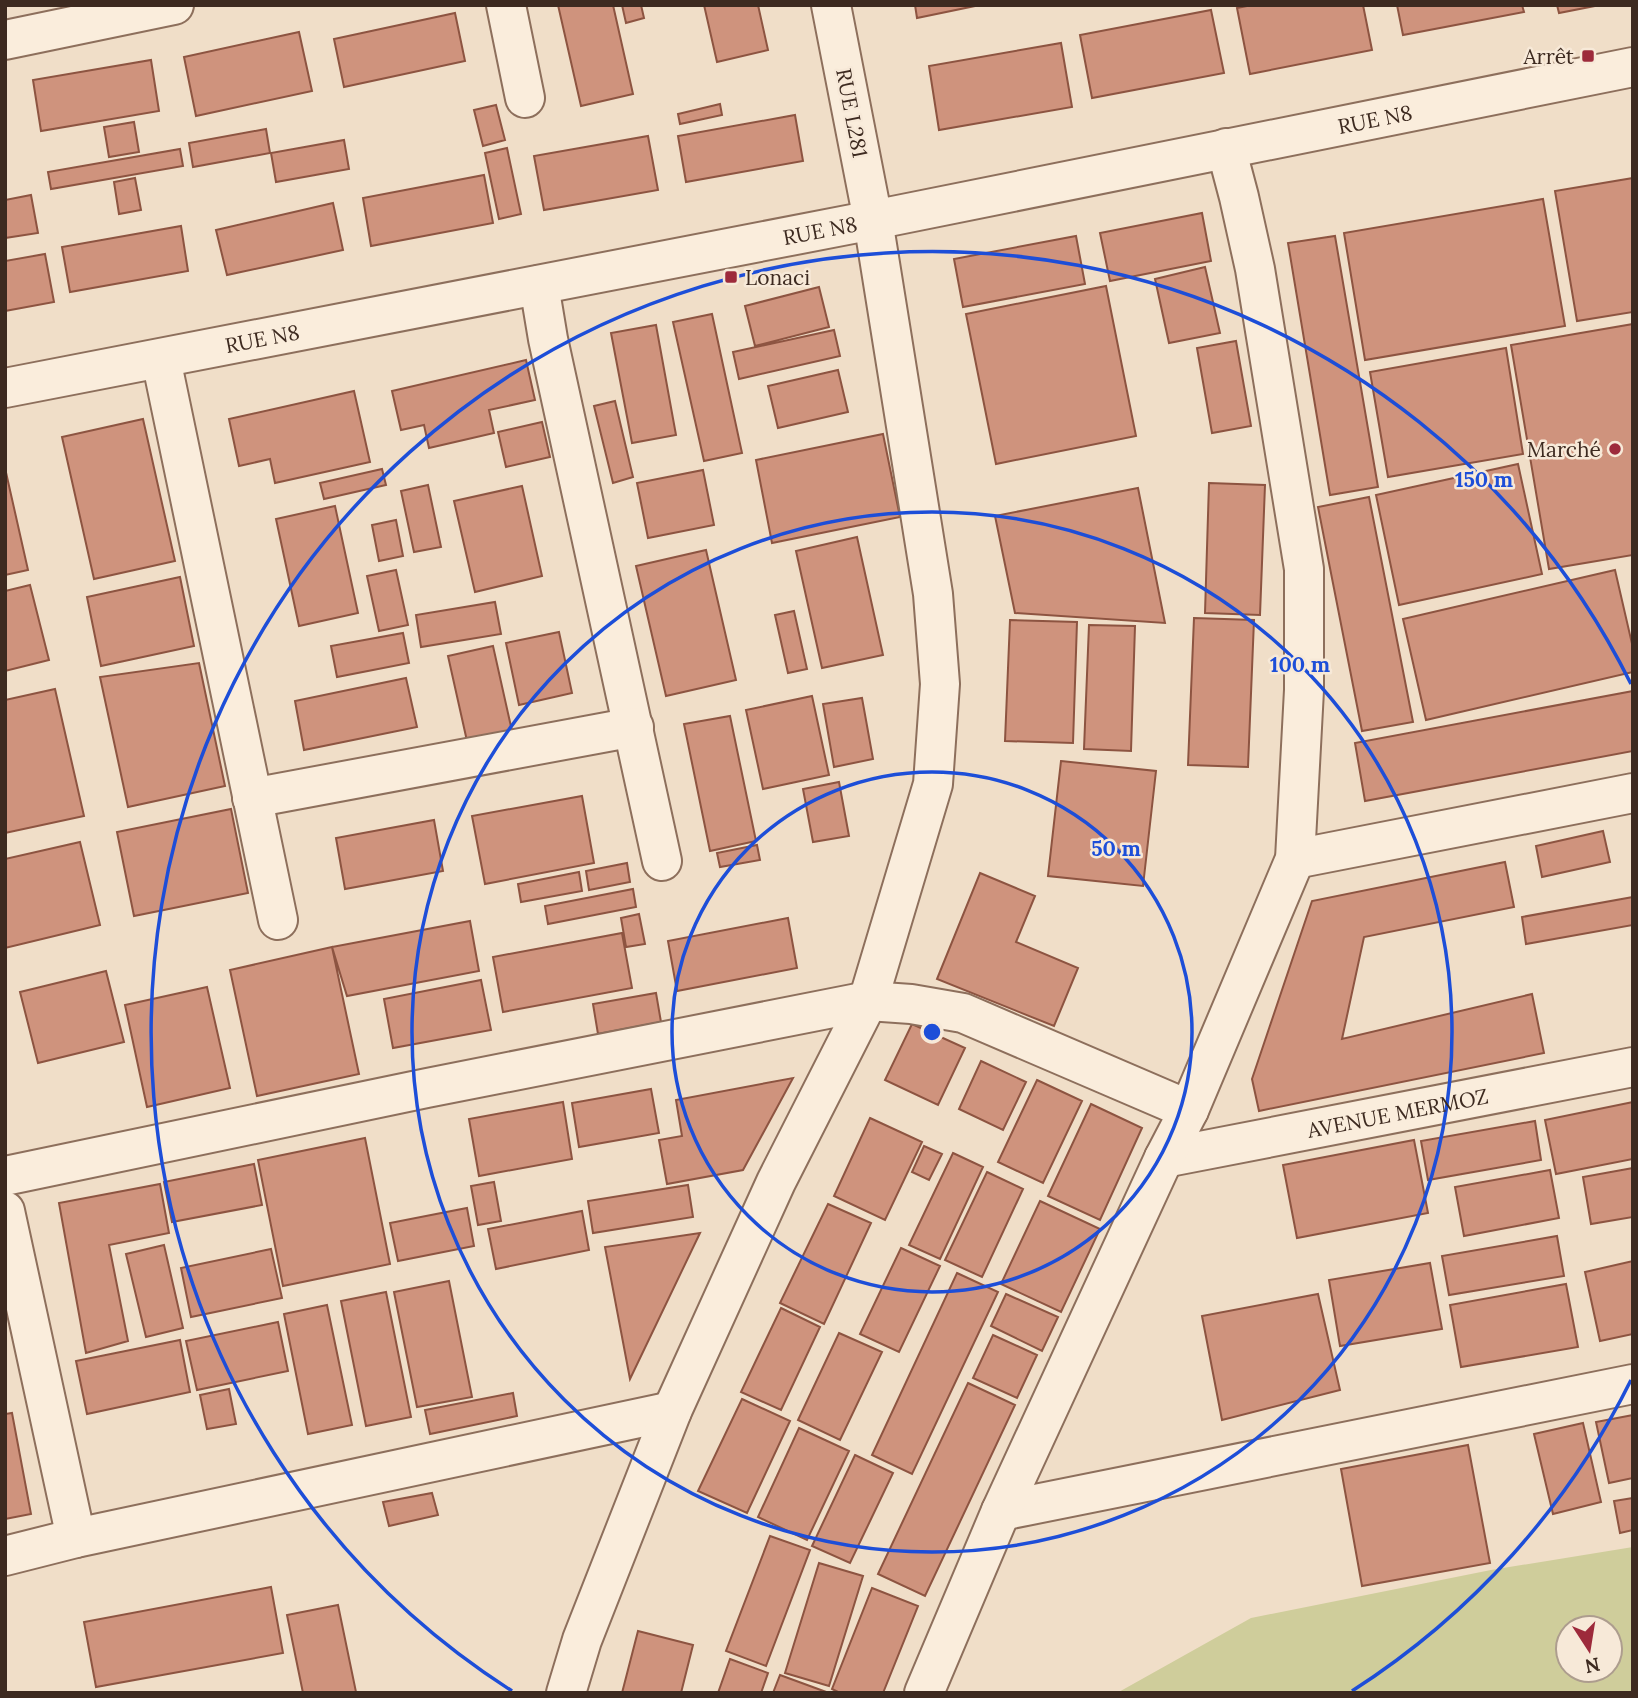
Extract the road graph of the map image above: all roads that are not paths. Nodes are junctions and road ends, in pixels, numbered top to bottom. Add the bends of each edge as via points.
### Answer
1 (174, 5) edge
2 (506, 5) edge
3 (831, 5) edge
4 (5, 40) edge
5 (1633, 67) edge
6 (525, 98) dead end
7 (1226, 148) junction
8 (873, 220) junction
9 (539, 285) junction
10 (160, 359) junction
11 (5, 388) edge
12 (634, 727) junction
13 (1633, 793) edge
14 (252, 798) junction
15 (1295, 859) junction
16 (662, 861) dead end
17 (278, 920) dead end
18 (868, 1001) junction
19 (1633, 1067) edge
20 (1189, 1110) junction
21 (1164, 1158) junction
22 (5, 1176) edge
23 (5, 1211) edge
24 (1633, 1384) edge
25 (672, 1411) junction
26 (1001, 1511) junction
27 (76, 1538) junction
28 (5, 1556) edge
29 (566, 1693) edge
30 (924, 1693) edge

1 - 4 street
2 - 6 street
3 - 8 street, RUE L281
5 - 7 street, RUE N8
7 - 8 street, RUE N8
7 - 15 street via 1255,269 1304,569 1304,690
8 - 9 street, RUE N8
8 - 18 street, RUE L281 via 933,594 940,684 933,784
9 - 10 street, RUE N8
9 - 12 street
10 - 11 street, RUE N8
10 - 14 street
12 - 14 street
12 - 16 street
13 - 15 street
14 - 17 street
15 - 20 street
18 - 20 street via 963,1013
18 - 22 street
18 - 25 street, RUE L281 via 776,1182
19 - 21 street, AVENUE MERMOZ
20 - 21 street
21 - 26 street
23 - 27 street
24 - 26 street
25 - 27 street
25 - 29 street, RUE L281 via 582,1640
26 - 30 street
27 - 28 street

